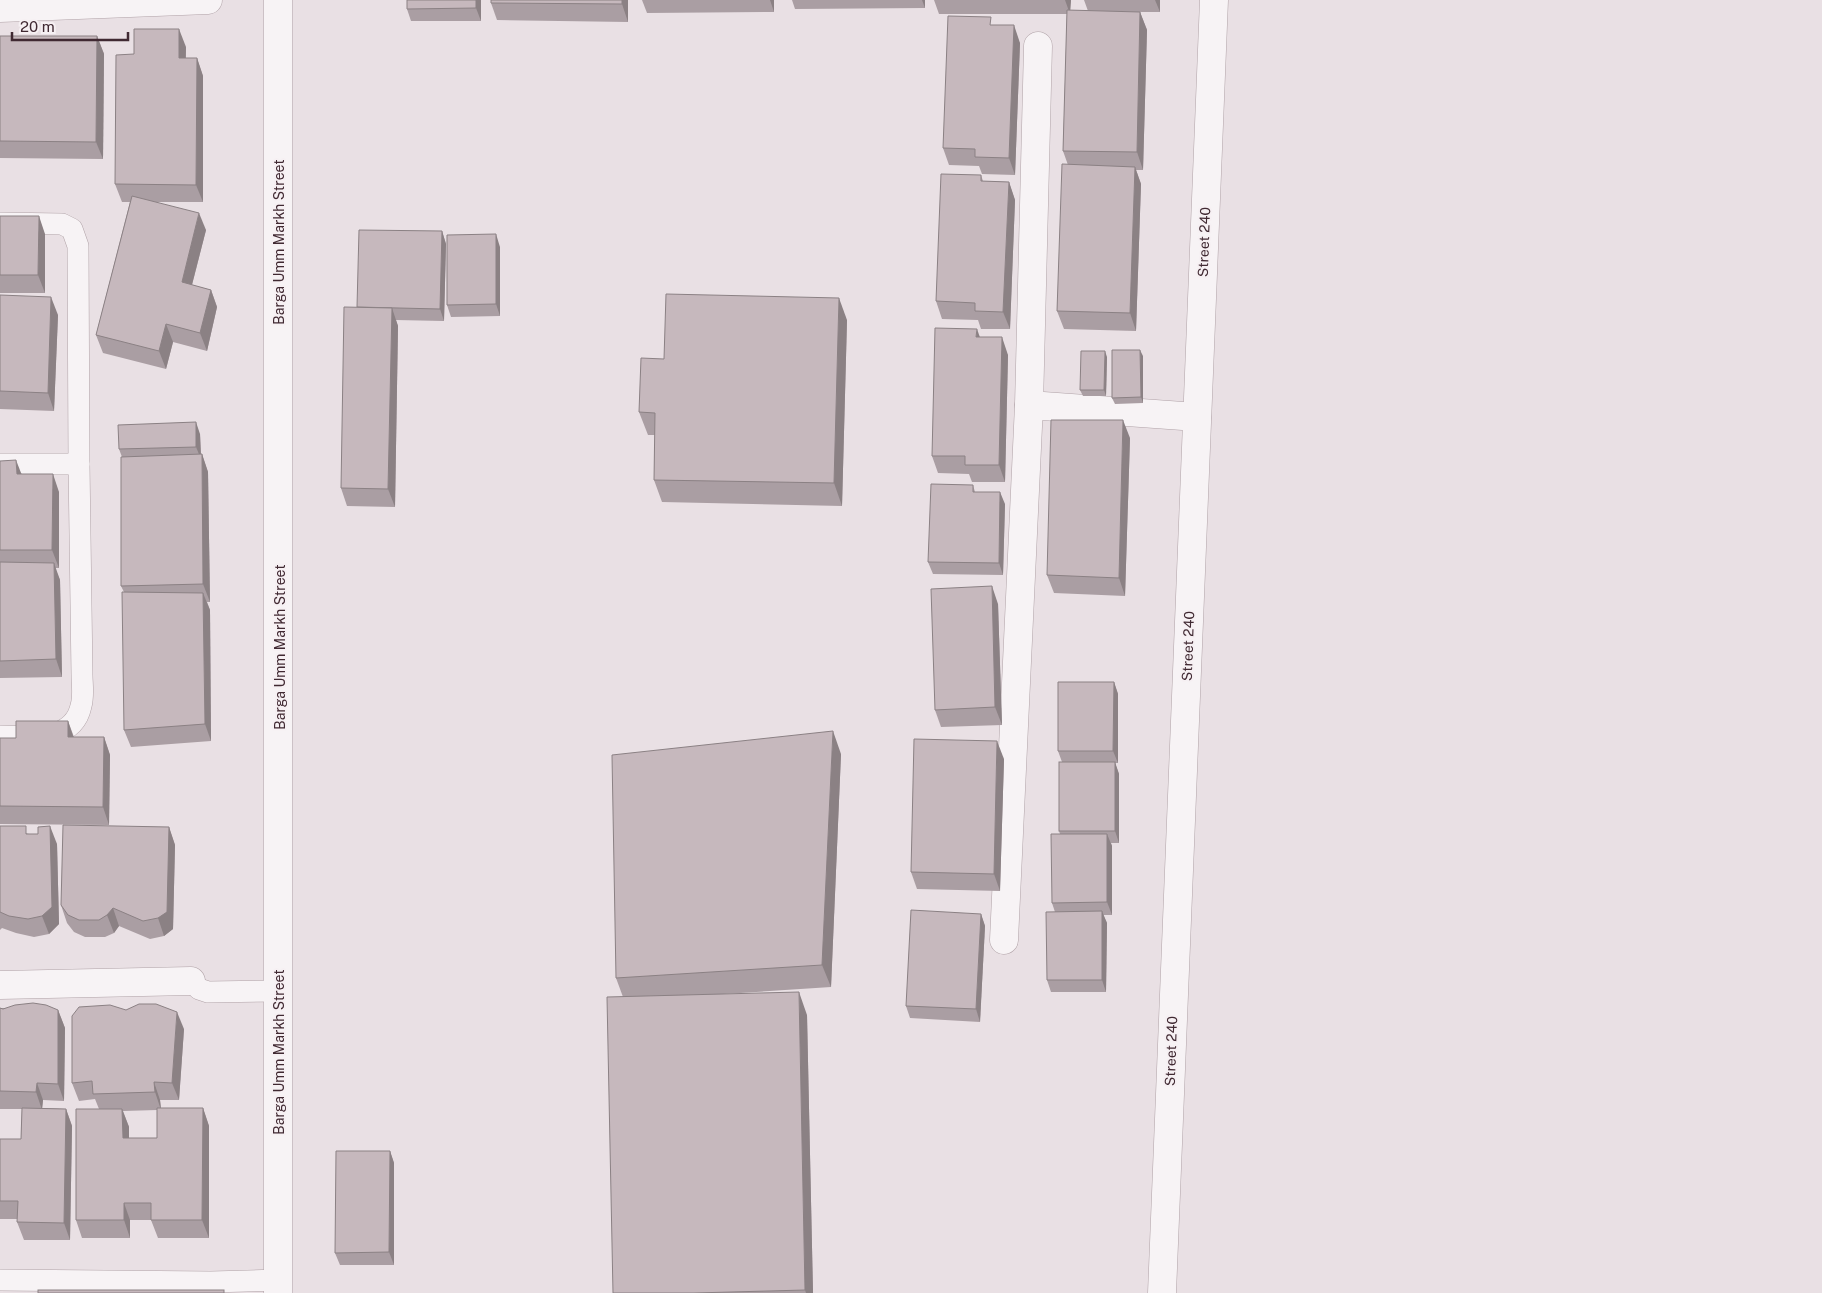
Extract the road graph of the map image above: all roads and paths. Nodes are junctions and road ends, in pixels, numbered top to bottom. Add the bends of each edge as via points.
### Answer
1 (208, 0) edge
2 (278, 0) edge
3 (1214, 0) edge
4 (0, 8) edge
5 (1038, 46) dead end
6 (0, 223) edge
7 (1029, 405) junction
8 (1197, 417) junction
9 (0, 464) edge
10 (79, 464) junction
11 (0, 736) edge
12 (1004, 940) dead end
13 (191, 980) joint
14 (0, 985) edge
15 (279, 991) junction
16 (0, 1280) edge
17 (278, 1287) edge
18 (1162, 1293) edge

1 - 4 street
2 - 15 street, Barga Umm Markh Street
3 - 8 street, Street 240
5 - 7 street
6 - 10 lane via 62,224 72,229 78,246
7 - 8 street
7 - 12 street
8 - 18 street, Street 240
9 - 10 lane
10 - 11 lane via 82,704 76,722 60,733
13 - 14 street
13 - 15 lane via 199,989 208,992
15 - 17 street, Barga Umm Markh Street
16 - 17 lane via 201,1282

